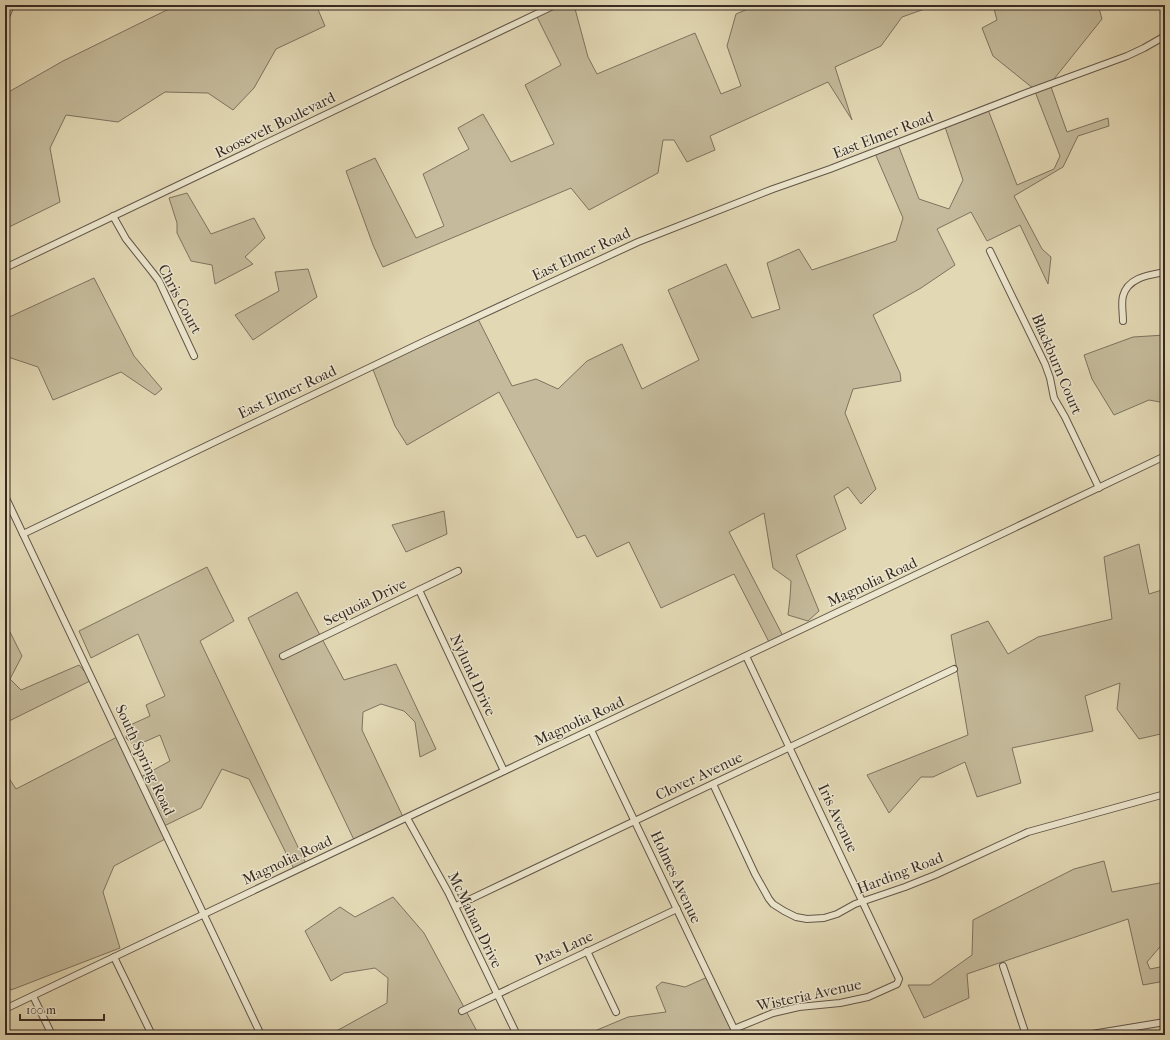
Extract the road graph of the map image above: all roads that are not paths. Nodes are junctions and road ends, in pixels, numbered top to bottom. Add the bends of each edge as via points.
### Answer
1 (11, 5) edge
2 (555, 5) edge
3 (5, 19) edge
4 (1165, 36) edge
5 (114, 216) junction
6 (990, 252) dead end
7 (5, 268) edge
8 (1165, 272) edge
9 (1123, 321) dead end
10 (194, 356) dead end
11 (1165, 456) edge
12 (1098, 488) junction
13 (6, 499) edge
14 (23, 534) junction
15 (458, 571) dead end
16 (418, 590) junction
17 (284, 656) dead end
18 (746, 656) junction
19 (954, 669) dead end
20 (591, 730) junction
21 (790, 747) junction
22 (504, 771) junction
23 (713, 784) junction
24 (1165, 794) edge
25 (406, 818) junction
26 (635, 821) junction
27 (863, 901) junction
28 (456, 906) junction
29 (676, 909) junction
30 (204, 914) junction
31 (587, 951) junction
32 (114, 957) junction
33 (1002, 966) dead end
34 (889, 988) joint
35 (498, 994) junction
36 (32, 996) junction
37 (5, 1009) edge
38 (462, 1011) dead end
39 (616, 1012) dead end
40 (1165, 1022) edge
41 (734, 1029) junction
42 (1108, 1033) edge
43 (52, 1035) edge
44 (152, 1035) edge
45 (261, 1035) edge
46 (517, 1035) edge
47 (737, 1035) edge
48 (1026, 1035) edge
49 (1086, 1035) edge

1 - 3 street
2 - 5 street, Roosevelt Boulevard
4 - 14 street, East Elmer Road via 1127,56 638,242
5 - 7 street, Roosevelt Boulevard
5 - 10 street, Chris Court via 126,239 159,281
6 - 12 street, Blackburn Court via 1045,364 1055,402 1065,417
8 - 9 street via 1142,277 1130,285 1123,296
11 - 12 street, Magnolia Road
12 - 18 street, Magnolia Road
13 - 14 street, South Spring Road
14 - 30 street, South Spring Road
15 - 16 street, Sequoia Drive
16 - 17 street, Sequoia Drive
16 - 22 street, Nylund Drive
18 - 20 street, Magnolia Road
18 - 21 street, Iris Avenue
19 - 21 street, Clover Avenue
20 - 22 street, Magnolia Road
20 - 26 street, Holmes Avenue
21 - 23 street, Clover Avenue
21 - 27 street, Iris Avenue
22 - 25 street, Magnolia Road
23 - 26 street, Clover Avenue
23 - 27 street, Harding Road via 755,874 773,904 796,917 813,919 837,914
24 - 27 street, Harding Road via 1028,832 935,875
25 - 28 street, McMahan Drive
25 - 30 street, Magnolia Road
26 - 28 street, Clover Avenue
26 - 29 street, Holmes Avenue
27 - 34 street, Iris Avenue via 899,976 897,984
28 - 35 street, McMahan Drive
29 - 31 street, Pats Lane
29 - 41 street, Holmes Avenue
30 - 32 street, Magnolia Road
30 - 45 street, South Spring Road
31 - 35 street, Pats Lane
31 - 39 street
32 - 36 street, Magnolia Road
32 - 44 street
33 - 48 street
34 - 41 street, Wisteria Avenue via 868,997 773,1013
35 - 38 street, Pats Lane
35 - 46 street, McMahan Drive
36 - 37 street, Magnolia Road
36 - 43 street
40 - 42 street
41 - 47 street, Holmes Avenue
42 - 49 street

